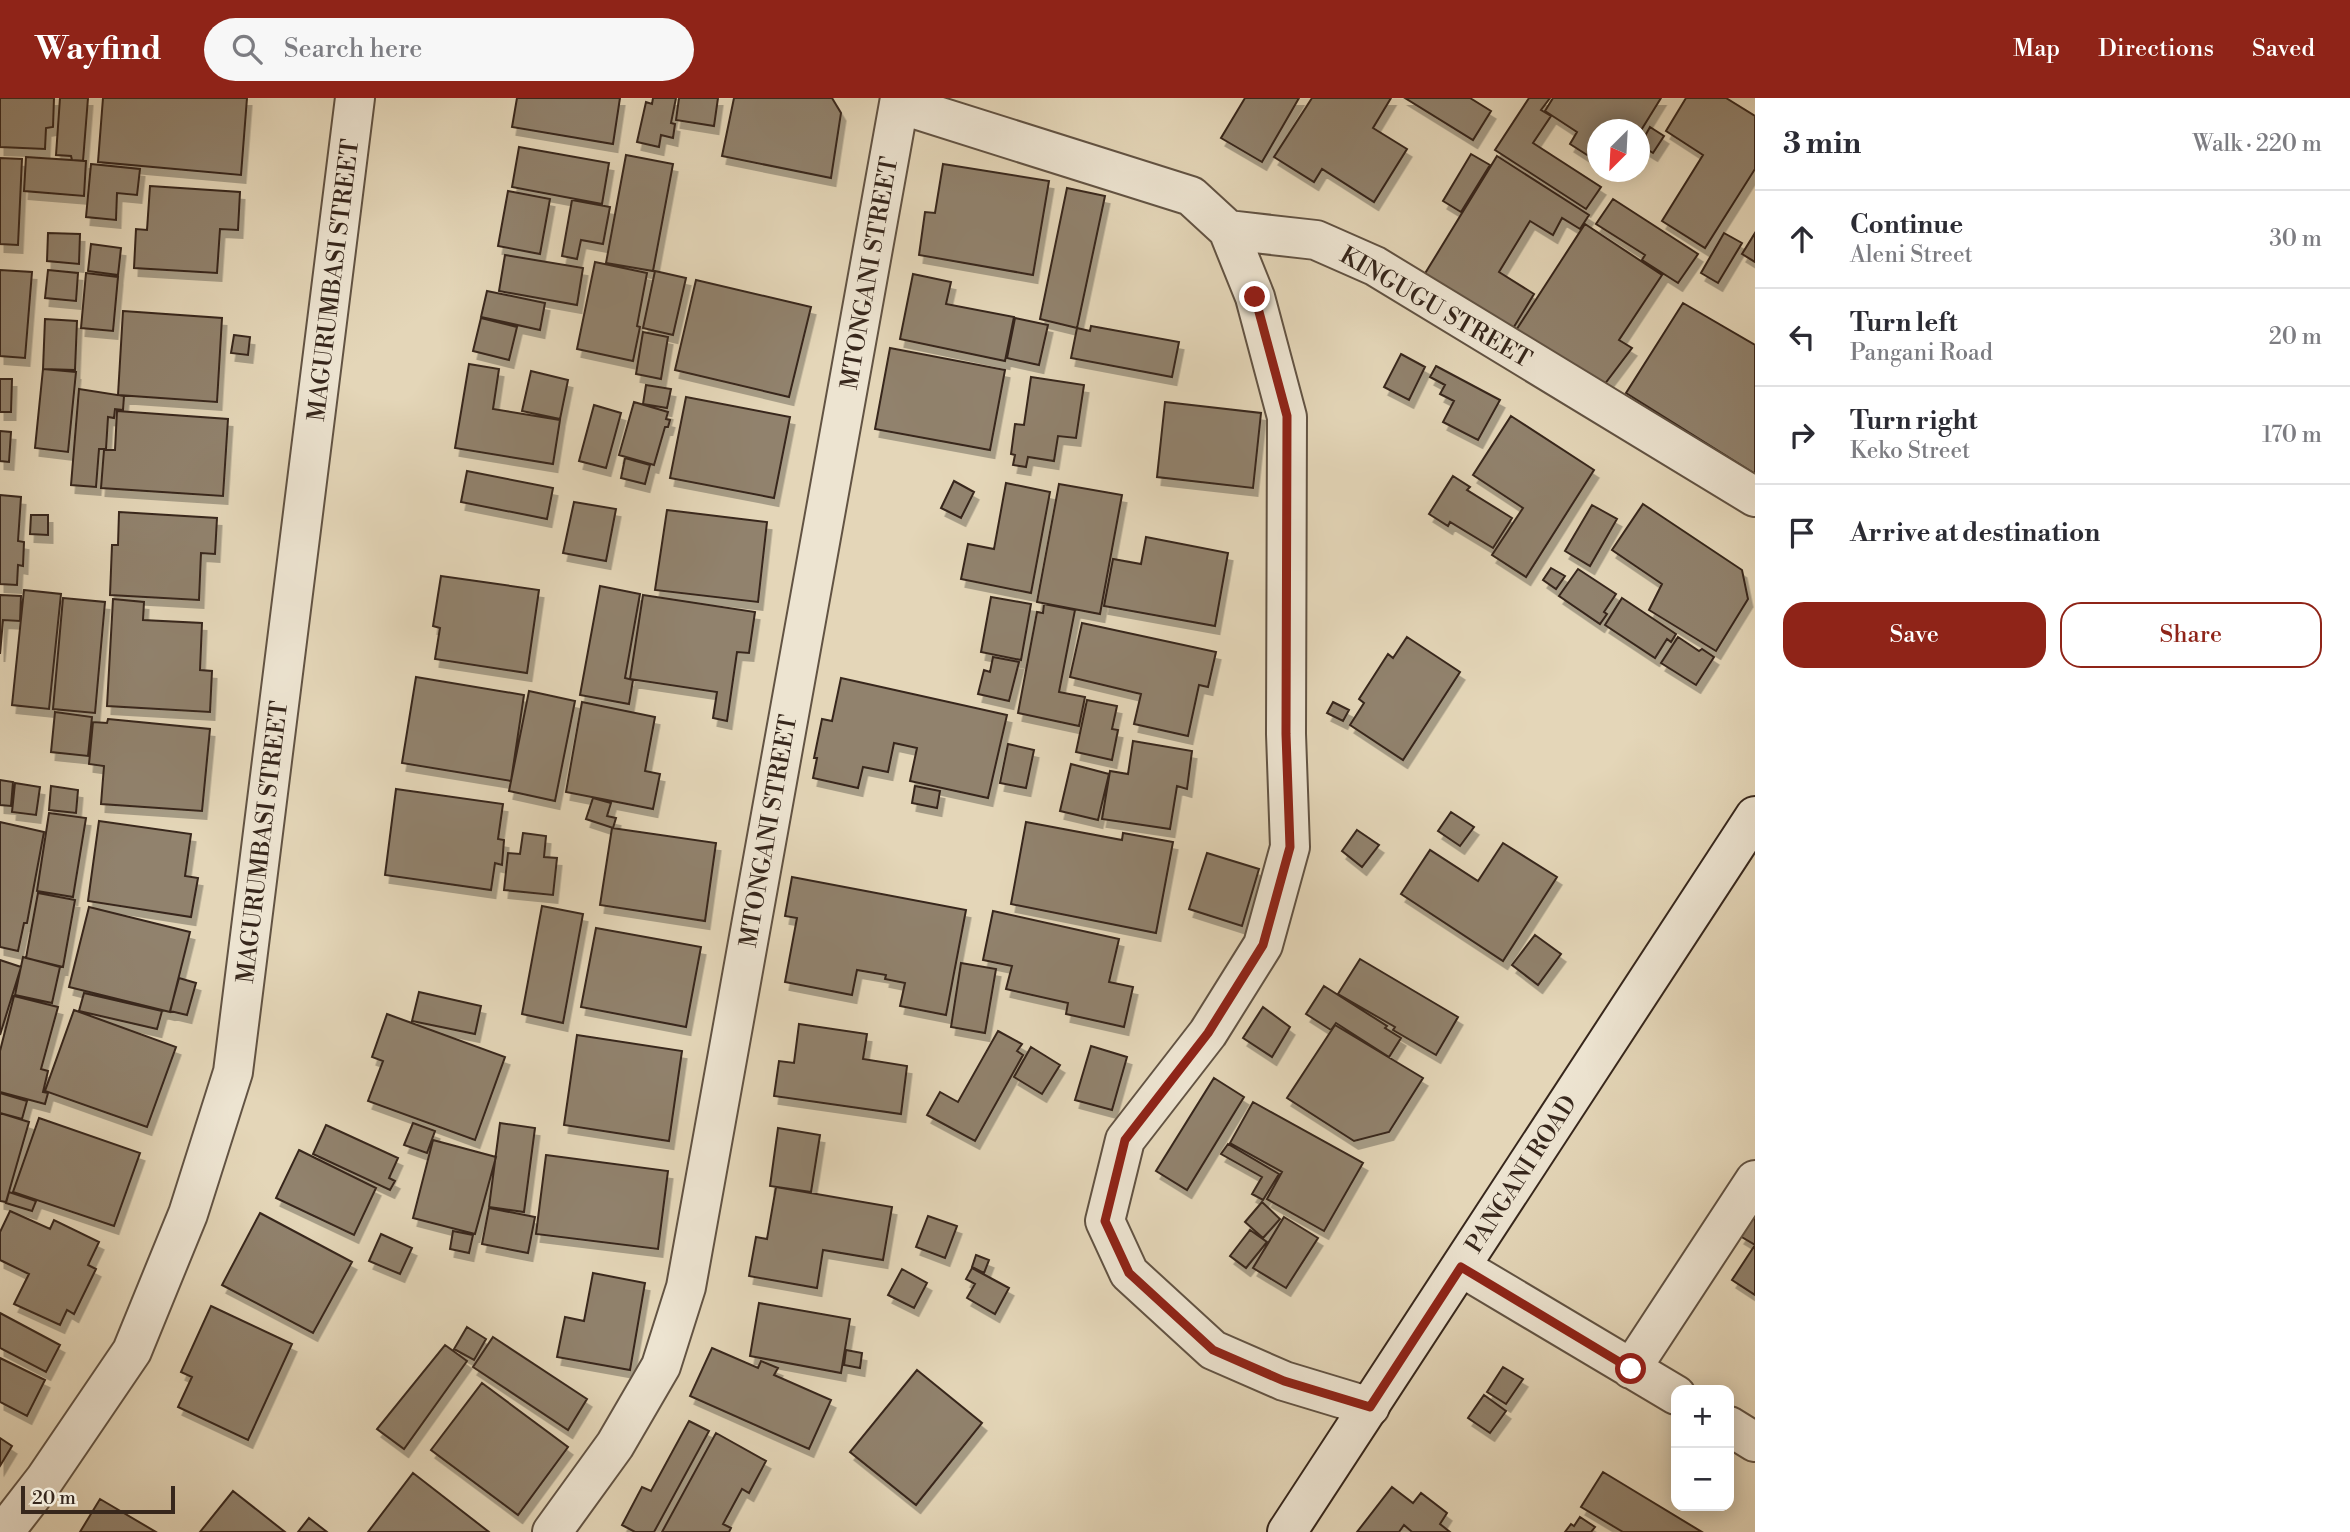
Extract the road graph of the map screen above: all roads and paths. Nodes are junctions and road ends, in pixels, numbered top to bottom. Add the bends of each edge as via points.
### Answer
1 (355, 98) edge
2 (899, 101) edge
3 (1228, 230) junction
4 (1755, 496) edge
5 (1755, 816) edge
6 (1755, 1180) edge
7 (1461, 1267) junction
8 (1631, 1369) junction
9 (1671, 1392) edge
10 (1370, 1407) junction
11 (1734, 1429) edge
12 (1755, 1442) edge
13 (4, 1532) edge
14 (552, 1532) edge
15 (1287, 1532) edge

1 - 13 street, MAGURUMBASI STREET via 233,1072 188,1214 132,1351
2 - 3 street via 1191,196
2 - 14 street, MTONGANI STREET via 686,1287 661,1366 615,1446
3 - 4 street, KINGUGU STREET via 1316,240 1375,266
3 - 10 street via 1255,297 1287,416 1290,847 1263,945 1208,1033 1125,1140 1105,1221 1129,1273 1213,1350 1284,1381
5 - 7 street, PANGANI ROAD
6 - 8 street
7 - 8 street
7 - 10 street, PANGANI ROAD
8 - 9 street
10 - 15 street, PANGANI ROAD
11 - 12 street

